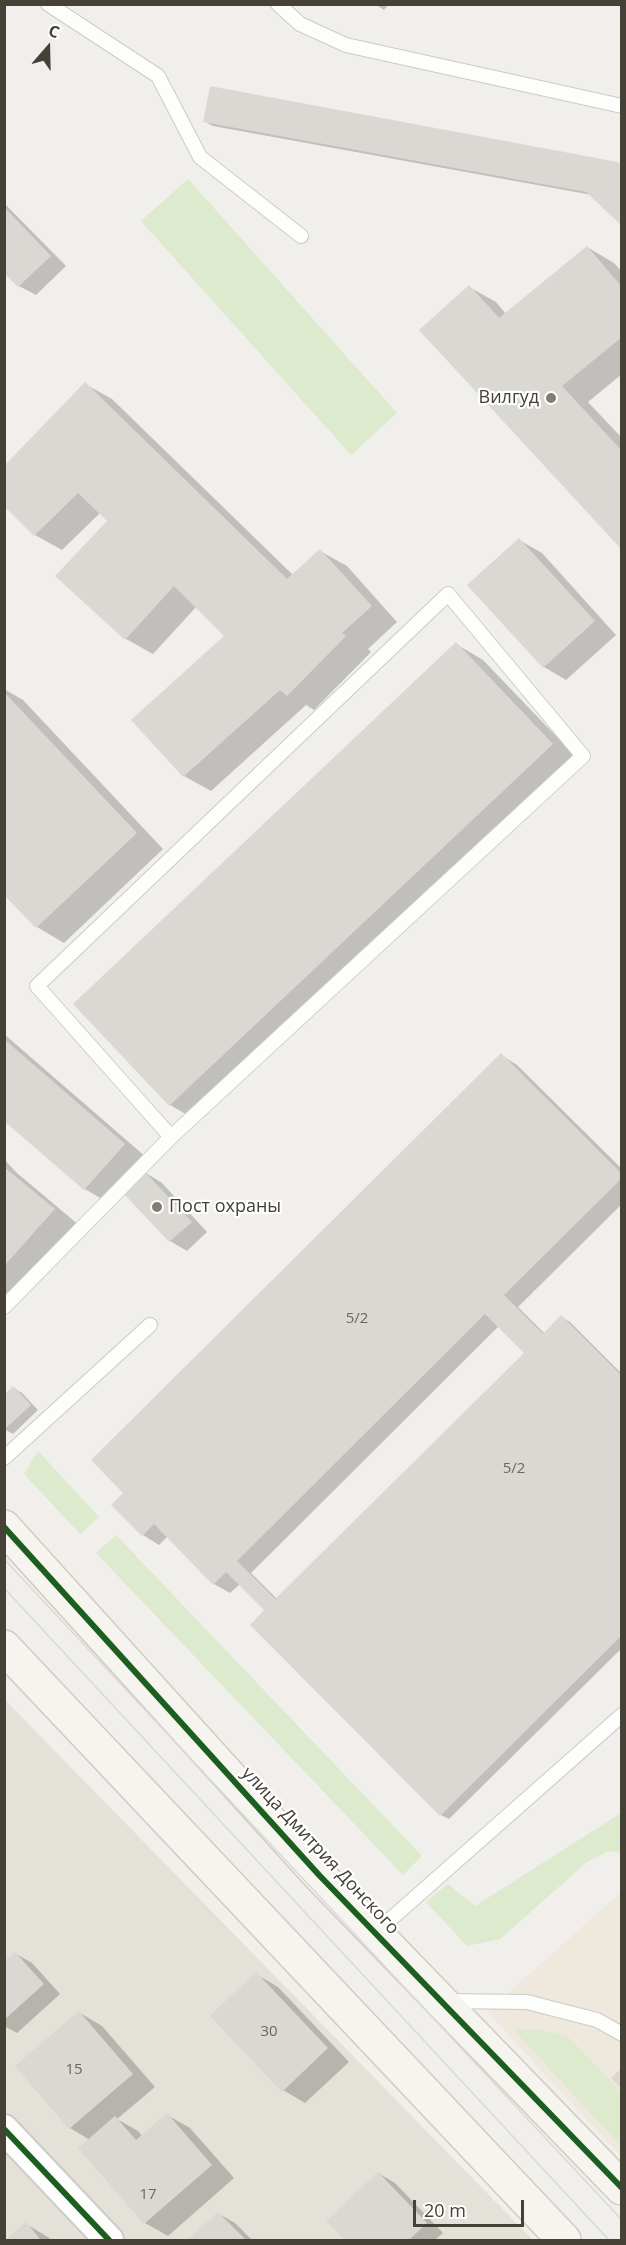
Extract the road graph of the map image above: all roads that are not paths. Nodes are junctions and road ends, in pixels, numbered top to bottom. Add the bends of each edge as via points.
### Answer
1 (48, 4) edge
2 (278, 4) edge
3 (621, 106) edge
4 (301, 236) dead end
5 (171, 1137) junction
6 (4, 1307) edge
7 (150, 1324) dead end
8 (4, 1458) edge
9 (4, 1527) edge
10 (4, 1647) edge
11 (621, 1715) edge
12 (375, 1933) junction
13 (441, 2001) junction
14 (621, 2034) edge
15 (4, 2129) edge
16 (621, 2188) edge
17 (109, 2241) edge
18 (564, 2241) edge

1 - 4 lane via 158,76 200,157
2 - 3 lane via 300,24 346,45
5 - 5 lane via 583,756 448,594 37,986
5 - 6 lane
7 - 8 lane
9 - 12 street, улица Дмитрия Донского
10 - 18 street
11 - 12 lane
12 - 13 street, улица Дмитрия Донского
13 - 14 lane via 527,2002 597,2020
13 - 16 street, улица Дмитрия Донского
15 - 17 street

